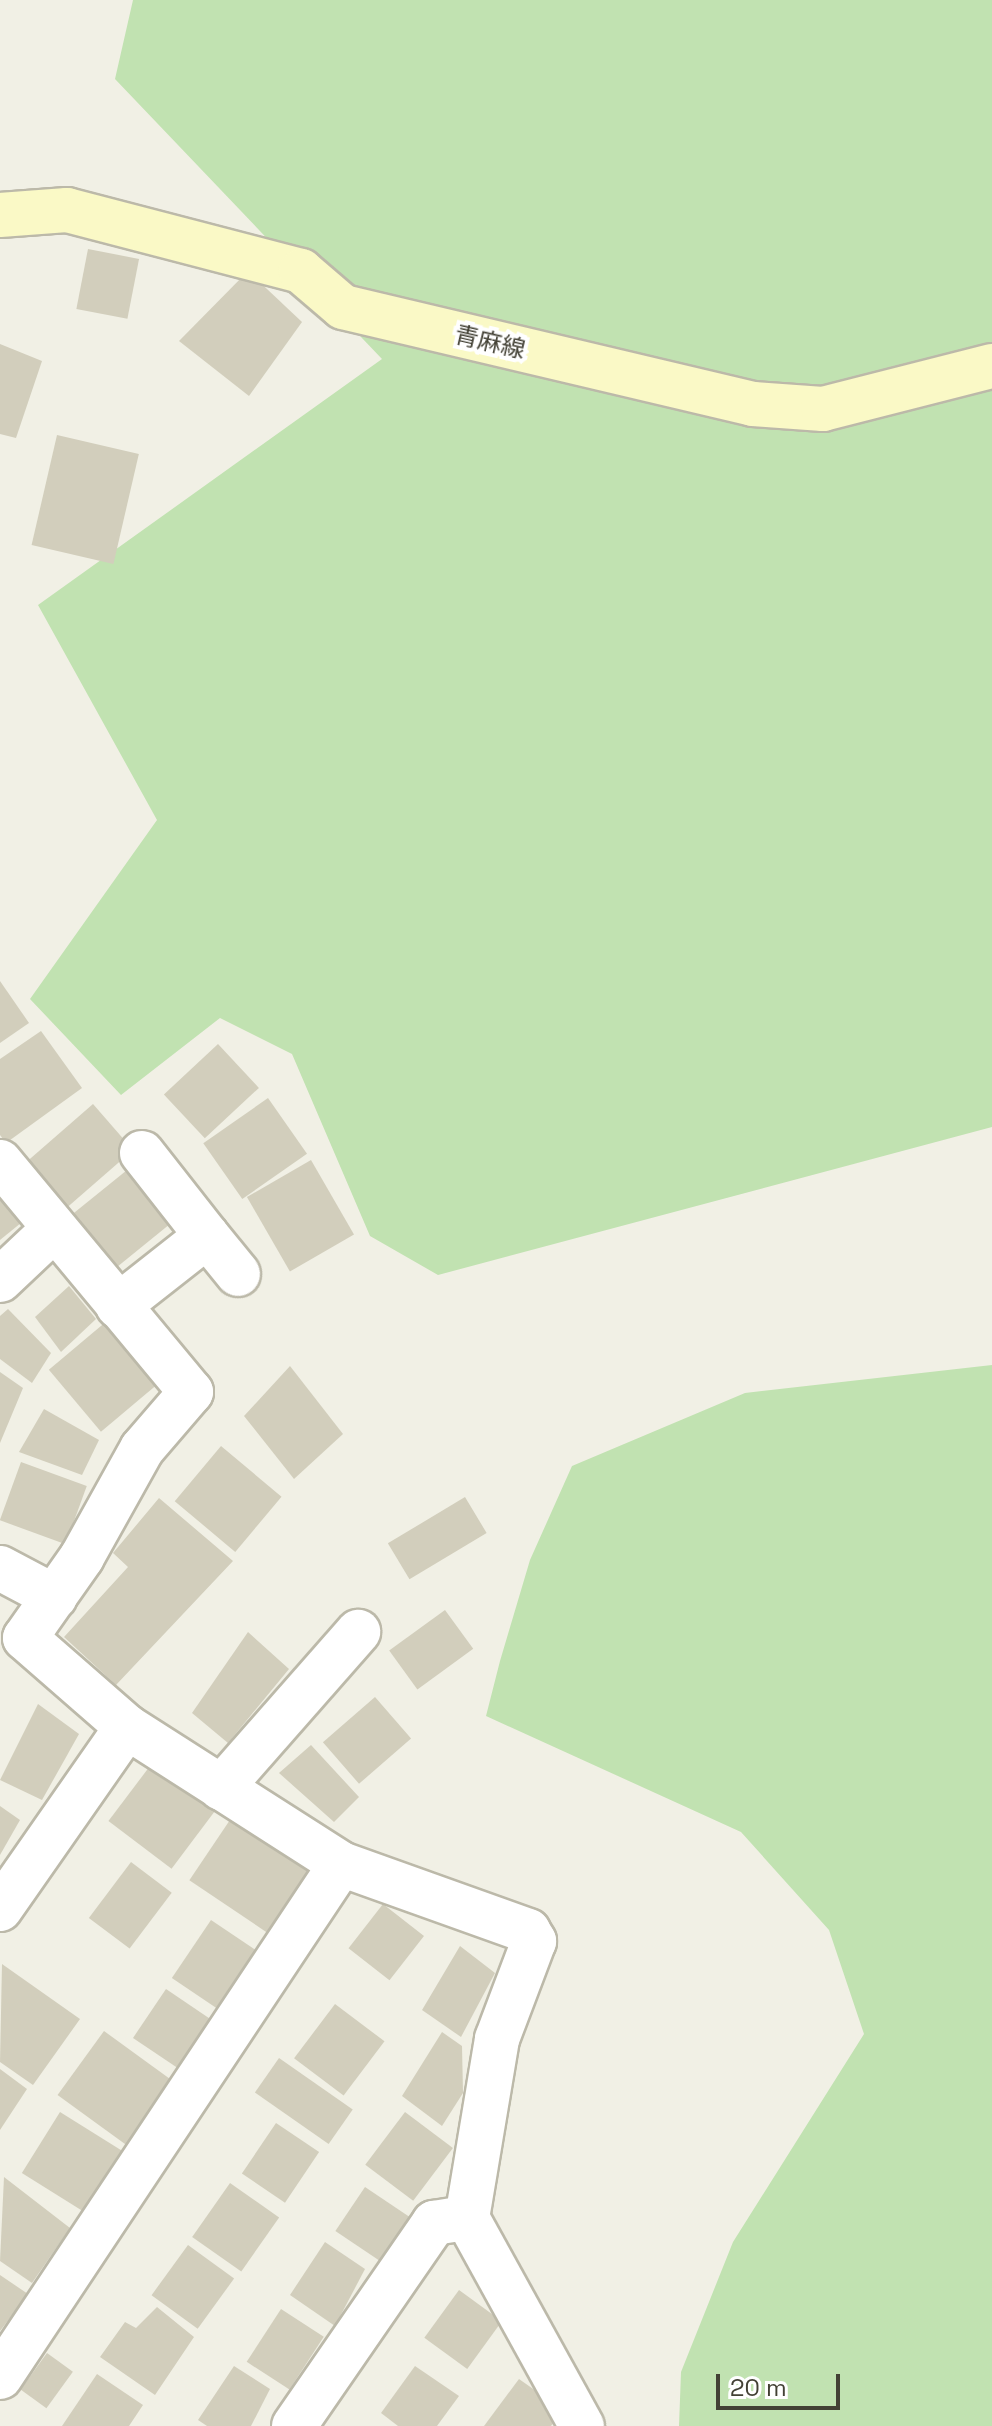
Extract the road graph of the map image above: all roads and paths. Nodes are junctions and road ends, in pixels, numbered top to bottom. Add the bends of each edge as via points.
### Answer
1 (0, 215) edge
2 (992, 366) edge
3 (142, 1153) dead end
4 (0, 1162) edge
5 (54, 1229) junction
6 (207, 1236) junction
7 (238, 1274) dead end
8 (0, 1280) edge
9 (118, 1306) junction
10 (0, 1568) edge
11 (55, 1597) junction
12 (358, 1632) dead end
13 (127, 1727) junction
14 (221, 1788) junction
15 (341, 1864) junction
16 (0, 1909) edge
17 (467, 2218) junction
18 (0, 2377) edge
19 (294, 2426) edge
20 (582, 2426) edge

1 - 2 street, 青麻線 via 67,210 301,271 343,307 753,404 823,409
3 - 6 street
4 - 5 street
5 - 8 street
5 - 9 street
6 - 7 street
6 - 9 street
9 - 11 street via 191,1392 142,1449
10 - 11 street
11 - 13 street via 25,1638
12 - 14 street
13 - 14 street
13 - 16 street
14 - 15 street
15 - 17 street via 528,1931 534,1941 497,2039
15 - 18 street
17 - 19 street via 434,2223
17 - 20 street

